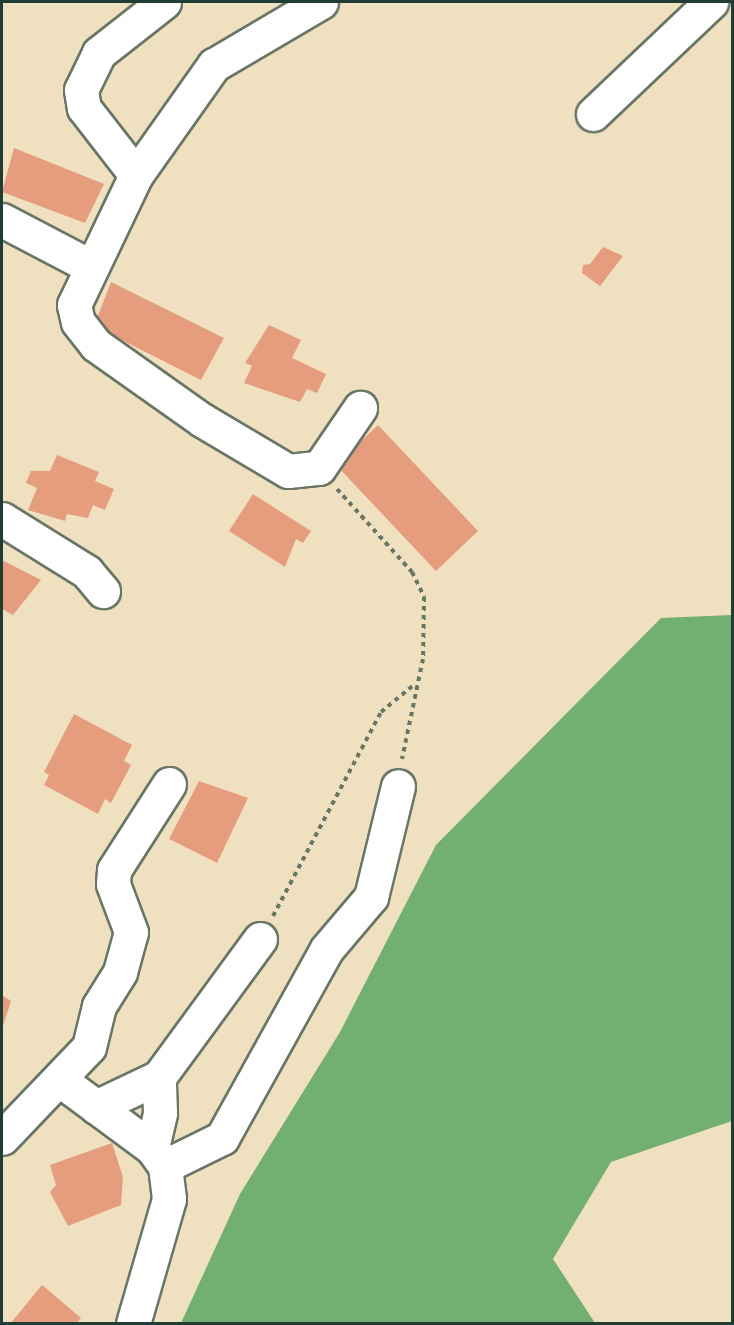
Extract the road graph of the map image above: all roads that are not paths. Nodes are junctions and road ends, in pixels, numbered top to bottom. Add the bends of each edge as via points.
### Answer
1 (164, 2) edge
2 (321, 2) edge
3 (711, 2) edge
4 (593, 114) dead end
5 (136, 175) junction
6 (2, 220) edge
7 (90, 266) junction
8 (360, 408) dead end
9 (2, 519) edge
10 (103, 591) dead end
11 (169, 784) dead end
12 (398, 786) road end
13 (260, 939) road end
14 (159, 1077) junction
15 (60, 1080) junction
16 (96, 1107) junction
17 (2, 1138) edge
18 (158, 1157) junction
19 (133, 1323) edge

1 - 5 street via 99,53 81,90 84,108
2 - 5 street via 214,65
3 - 4 street
5 - 7 street
6 - 7 street
7 - 8 street via 74,306 78,322 96,345 220,432 288,471 319,468
9 - 10 street via 87,572
11 - 15 street via 114,870 113,884 131,932 127,955 99,1006 89,1047
12 - 18 street via 371,897 326,950 222,1138
13 - 14 street
14 - 16 street
14 - 18 street
15 - 16 street
15 - 17 street
16 - 18 street
18 - 19 street via 169,1198

